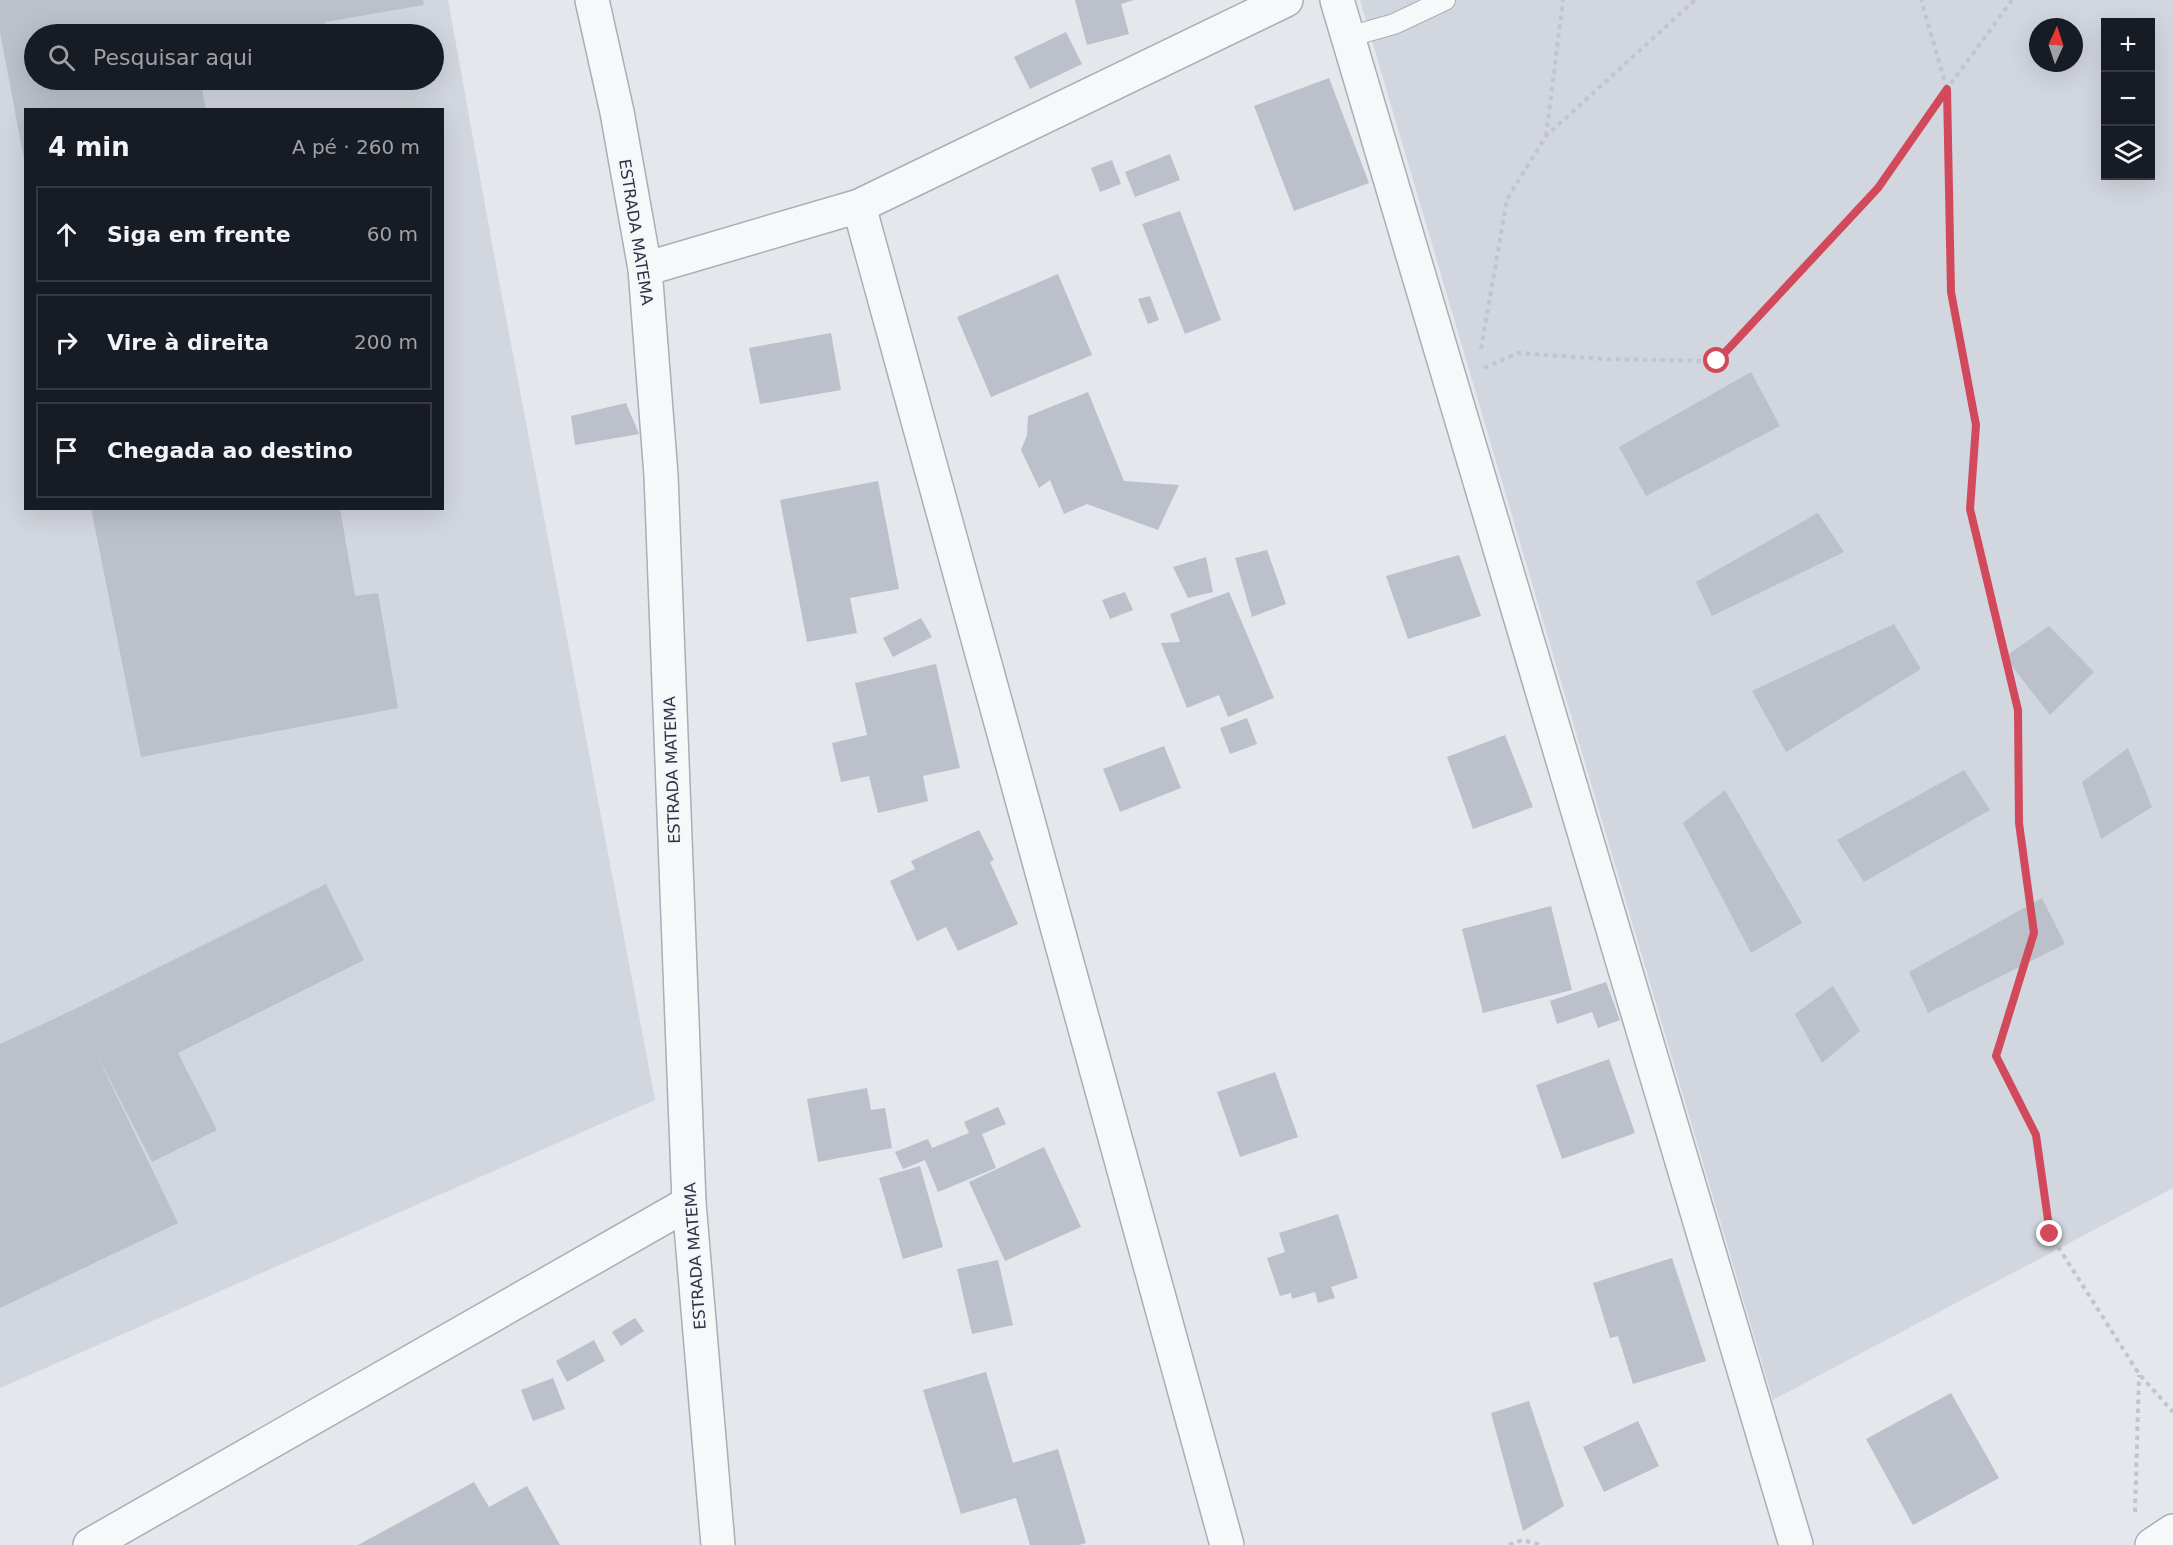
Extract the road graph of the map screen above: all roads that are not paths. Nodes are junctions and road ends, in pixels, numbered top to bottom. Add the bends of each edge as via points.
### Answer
1 (592, 0) edge
2 (1286, 0) edge
3 (1337, 0) edge
4 (1445, 0) edge
5 (1348, 37) junction
6 (859, 206) junction
7 (645, 269) junction
8 (690, 1203) junction
9 (2173, 1531) edge
10 (2144, 1534) edge
11 (90, 1545) edge
12 (718, 1545) edge
13 (1227, 1545) edge
14 (1796, 1545) edge

1 - 7 street, ESTRADA MATEMA via 618,112
2 - 6 street
3 - 5 street
4 - 5 lane via 1395,24
5 - 14 street via 1465,378
6 - 7 street
6 - 13 street
7 - 8 street, ESTRADA MATEMA via 661,475
8 - 11 street
8 - 12 street, ESTRADA MATEMA
9 - 10 street

